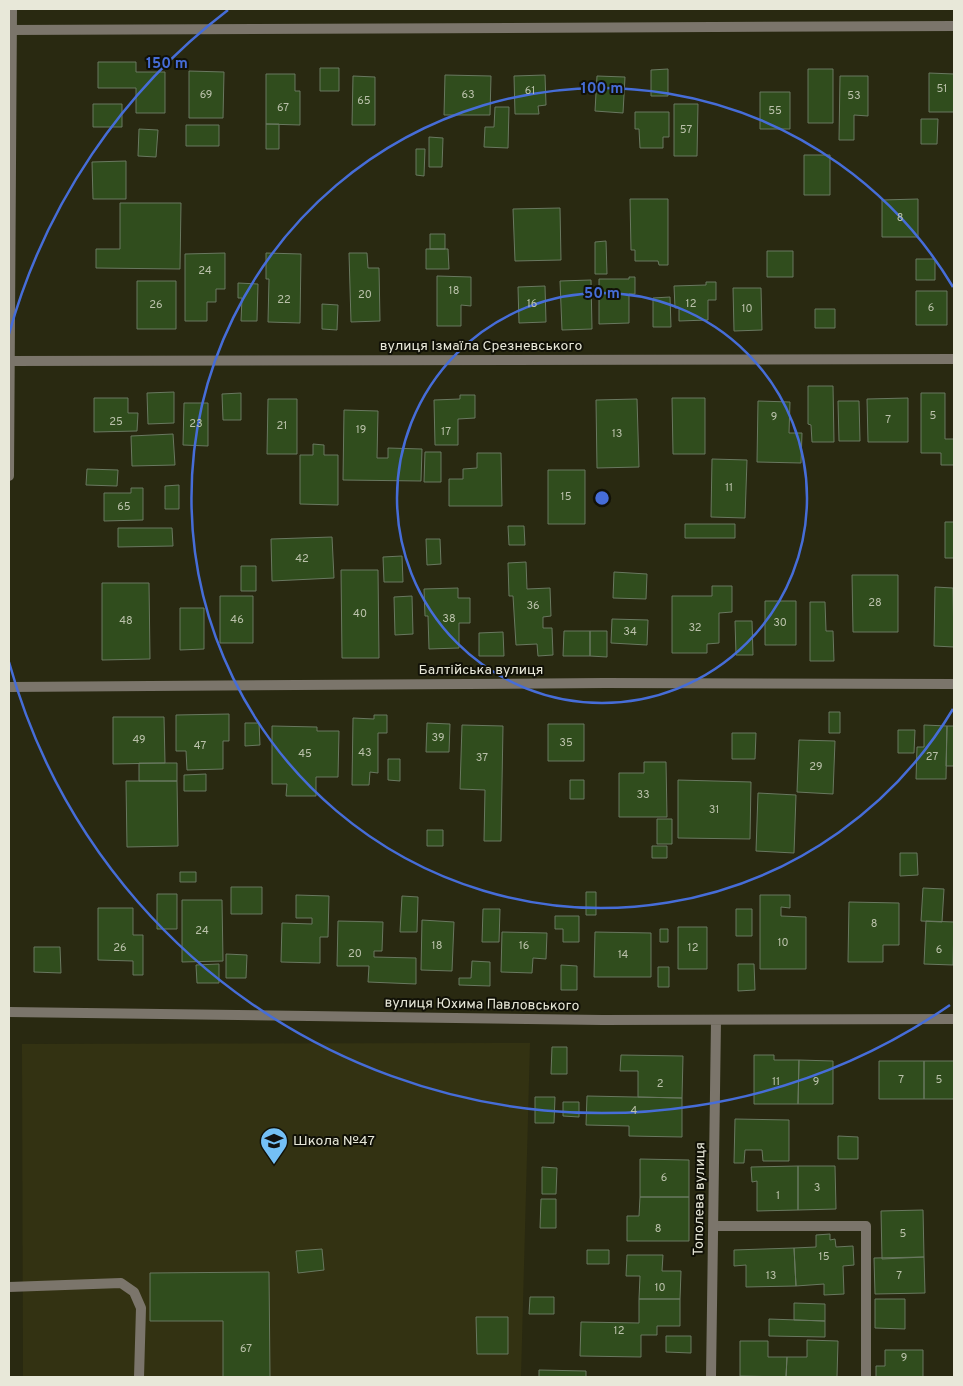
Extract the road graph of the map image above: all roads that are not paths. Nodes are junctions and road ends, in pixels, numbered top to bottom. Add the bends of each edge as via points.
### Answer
1 (12, 9) edge
2 (954, 26) edge
3 (10, 30) edge
4 (954, 359) edge
5 (9, 361) edge
6 (9, 476) edge
7 (954, 684) edge
8 (9, 687) edge
9 (9, 1012) edge
10 (954, 1019) edge
11 (716, 1021) junction
12 (714, 1226) junction
13 (9, 1287) edge
14 (139, 1377) edge
15 (711, 1377) edge
16 (866, 1377) edge

1 - 3 street
2 - 3 street
3 - 5 street
4 - 5 street, вулиця Ізмаїла Срезневського
5 - 6 street
7 - 8 street, Балтійська вулиця
9 - 11 street, вулиця Юхима Павловського
10 - 11 street, вулиця Юхима Павловського
11 - 12 street, Тополева вулиця
12 - 15 street, Тополева вулиця
12 - 16 street via 866,1226
13 - 14 street via 121,1283 134,1292 141,1308

